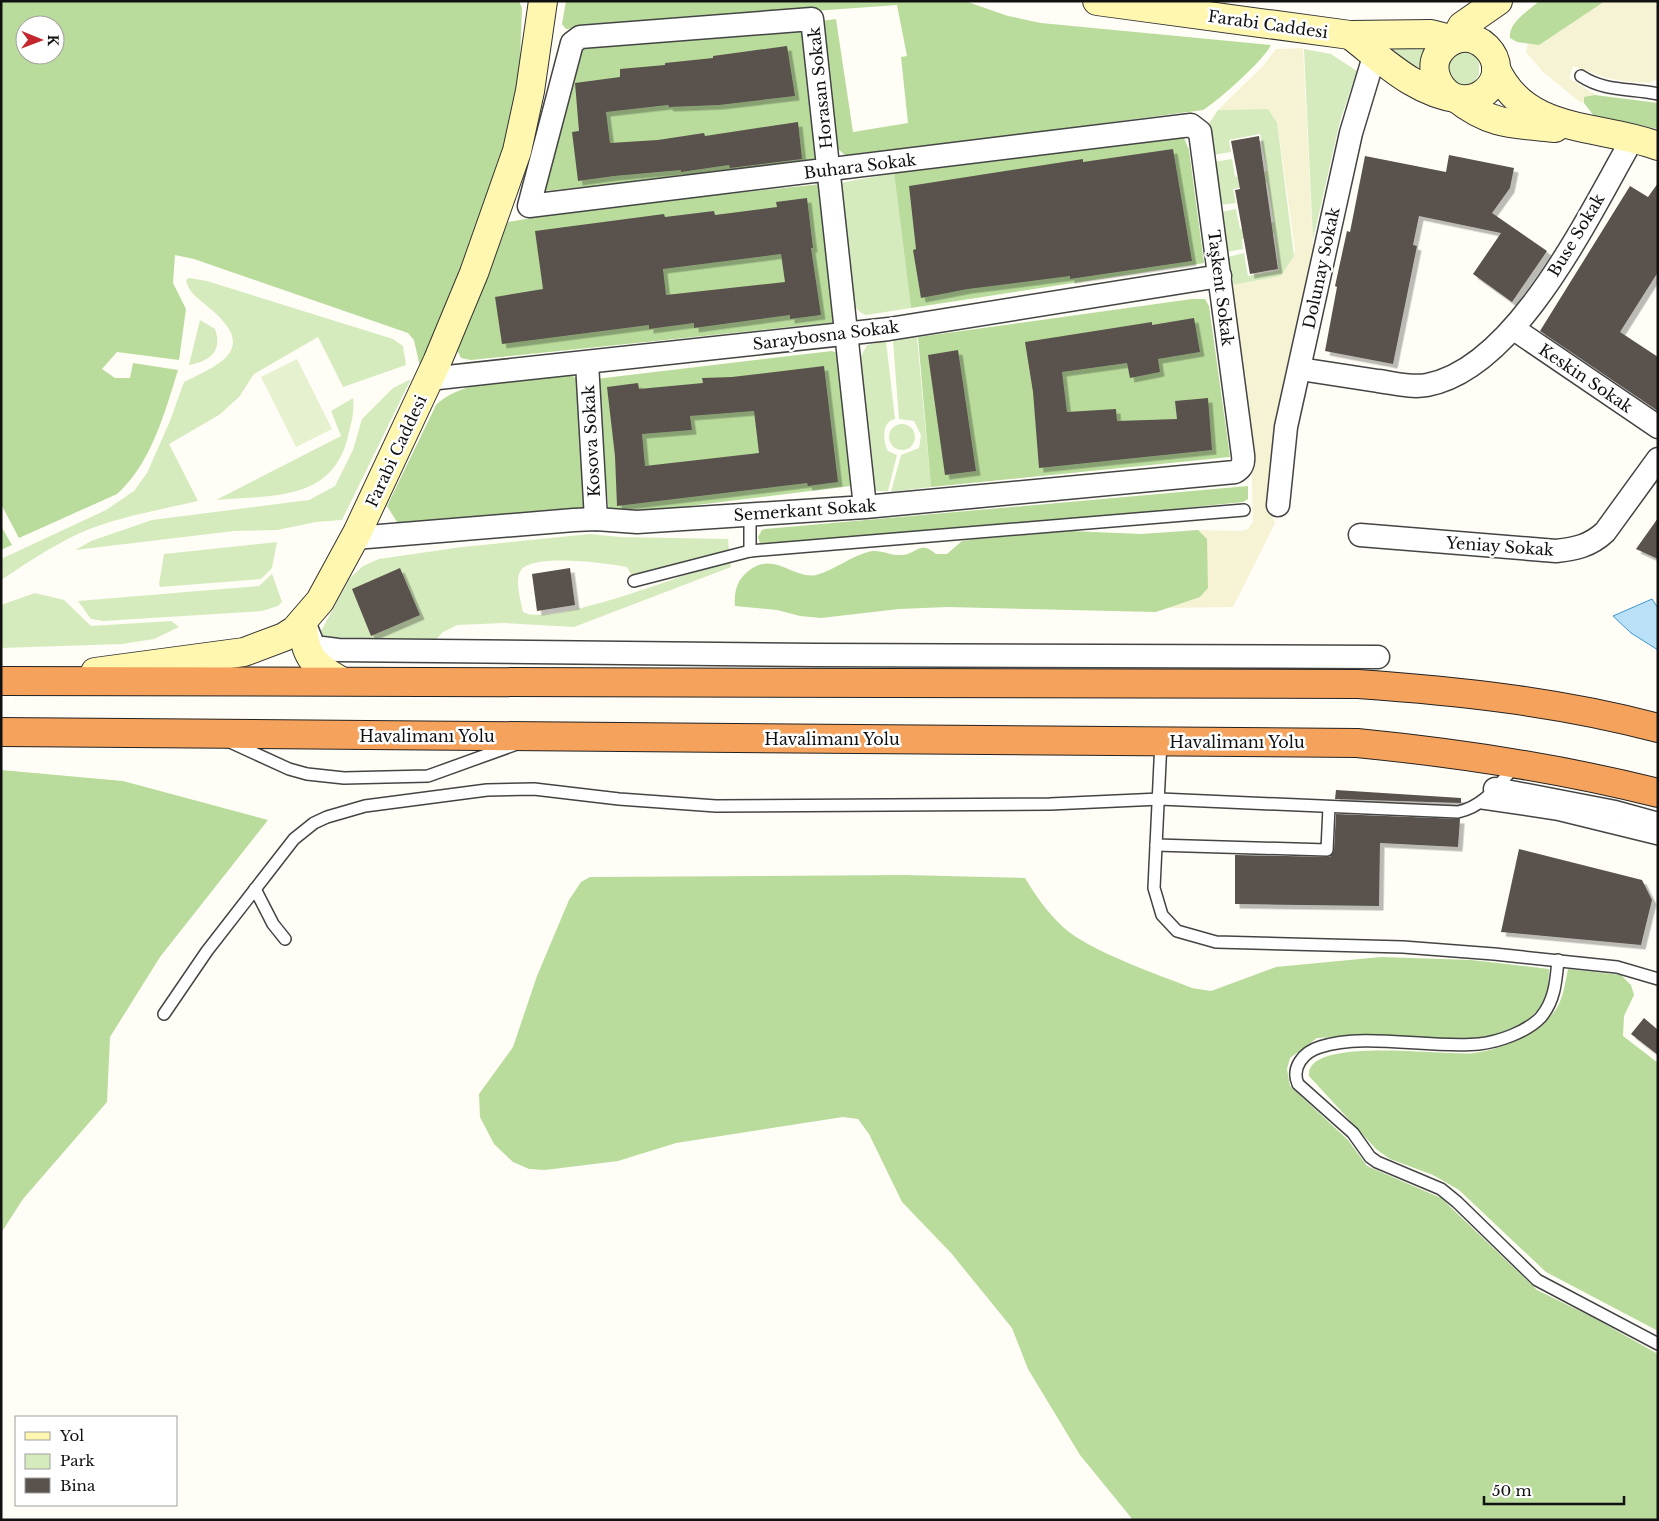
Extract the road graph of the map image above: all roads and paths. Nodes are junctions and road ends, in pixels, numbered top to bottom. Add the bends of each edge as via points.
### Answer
1 (543, 1) edge
2 (1096, 1) edge
3 (1498, 1) edge
4 (1508, 1) edge
5 (1455, 40) junction
6 (1378, 45) junction
7 (1492, 58) junction
8 (1581, 76) dead end
9 (1658, 94) edge
10 (1453, 97) junction
11 (1190, 125) joint
12 (1601, 132) junction
13 (1645, 142) edge
14 (829, 170) junction
15 (530, 206) joint
16 (1220, 276) junction
17 (1514, 329) junction
18 (847, 334) junction
19 (587, 363) junction
20 (1300, 369) junction
21 (429, 379) junction
22 (1658, 427) edge
23 (1243, 455) joint
24 (1658, 459) edge
25 (1278, 505) dead end
26 (865, 507) junction
27 (1244, 510) dead end
28 (750, 514) junction
29 (596, 518) junction
30 (1360, 536) dead end
31 (355, 538) junction
32 (750, 551) junction
33 (634, 581) dead end
34 (303, 622) junction
35 (1378, 657) dead end
36 (1, 681) edge
37 (32, 681) junction
38 (341, 682) junction
39 (1658, 728) edge
40 (1, 732) edge
41 (179, 734) junction
42 (212, 734) junction
43 (536, 737) junction
44 (1161, 741) junction
45 (1, 745) edge
46 (1518, 763) junction
47 (422, 777) junction
48 (1658, 793) edge
49 (1488, 796) junction
50 (427, 797) junction
51 (1160, 798) junction
52 (1329, 806) junction
53 (1658, 824) edge
54 (1658, 840) edge
55 (1156, 845) junction
56 (255, 889) junction
57 (285, 939) dead end
58 (1558, 960) junction
59 (1657, 975) edge
60 (164, 1014) dead end
61 (1658, 1344) edge

1 - 21 street, Farabi Caddesi via 530,91 517,151 474,272
2 - 6 street, Farabi Caddesi via 1350,35
3 - 5 street via 1462,26
4 - 7 street via 1493,25
5 - 6 street, Farabi Caddesi via 1431,34
5 - 7 street via 1474,39
5 - 10 street via 1440,51 1435,71 1442,88
6 - 10 street via 1412,83
6 - 20 street, Dolunay Sokak via 1351,133
7 - 10 street via 1494,79 1484,93 1468,100
7 - 12 street via 1512,95 1531,111
8 - 9 lane via 1592,84 1607,88
10 - 12 street via 1475,114 1495,121
11 - 14 street, Buhara Sokak
11 - 16 street, Taşkent Sokak via 1200,132 1202,140
12 - 13 street
13 - 17 street, Buse Sokak
14 - 15 street, Buhara Sokak
14 - 15 street, Horasan Sokak via 812,19 580,37 572,43 568,53
14 - 18 street, Horasan Sokak
16 - 18 street, Saraybosna Sokak
16 - 23 street, Taşkent Sokak
17 - 20 street, Buse Sokak via 1469,367 1454,376 1426,385 1412,386
17 - 22 street, Keskin Sokak
18 - 19 street, Saraybosna Sokak
18 - 26 street, Horasan Sokak
19 - 21 street, Saraybosna Sokak
19 - 29 street, Kosova Sokak
20 - 25 street, Dolunay Sokak via 1286,427
21 - 31 street, Farabi Caddesi
23 - 26 street, Semerkant Sokak via 1244,462 1240,468 1226,474
24 - 30 street, Yeniay Sokak via 1605,532 1586,546 1556,551
26 - 28 street, Semerkant Sokak
27 - 32 lane
28 - 29 street, Semerkant Sokak via 624,522
28 - 32 lane
29 - 31 street, Semerkant Sokak
31 - 34 street, Farabi Caddesi via 333,581
32 - 33 lane
34 - 35 street via 314,647 338,650
34 - 37 street, Farabi Caddesi via 284,637 244,652
34 - 38 street via 304,645 309,654 325,672
36 - 37 highway
37 - 38 highway
38 - 39 highway via 1358,684 1488,696 1567,708
40 - 41 highway, Havalimanı Yolu
41 - 42 highway, Havalimanı Yolu
41 - 45 highway
42 - 43 highway, Havalimanı Yolu
42 - 47 lane via 307,774 344,778
43 - 44 highway, Havalimanı Yolu
43 - 47 lane
44 - 46 highway, Havalimanı Yolu via 1357,743
44 - 51 lane
46 - 48 highway, Havalimanı Yolu
46 - 49 lane
47 - 50 lane
49 - 52 lane via 1472,809 1458,812
49 - 53 street via 1615,812
49 - 54 lane
50 - 51 lane via 487,790 534,789 716,806 1050,804
50 - 56 lane via 365,806 314,823 294,839
51 - 52 lane
51 - 55 lane
52 - 55 lane via 1327,850
55 - 58 lane via 1154,888 1158,906 1171,926 1195,938 1216,942 1429,948
56 - 57 lane via 273,924
56 - 60 lane
58 - 59 lane
58 - 61 lane via 1554,992 1548,1007 1539,1019 1503,1038 1463,1046 1371,1042 1319,1047 1301,1060 1296,1078 1298,1084 1353,1133 1370,1157 1441,1189 1537,1280

